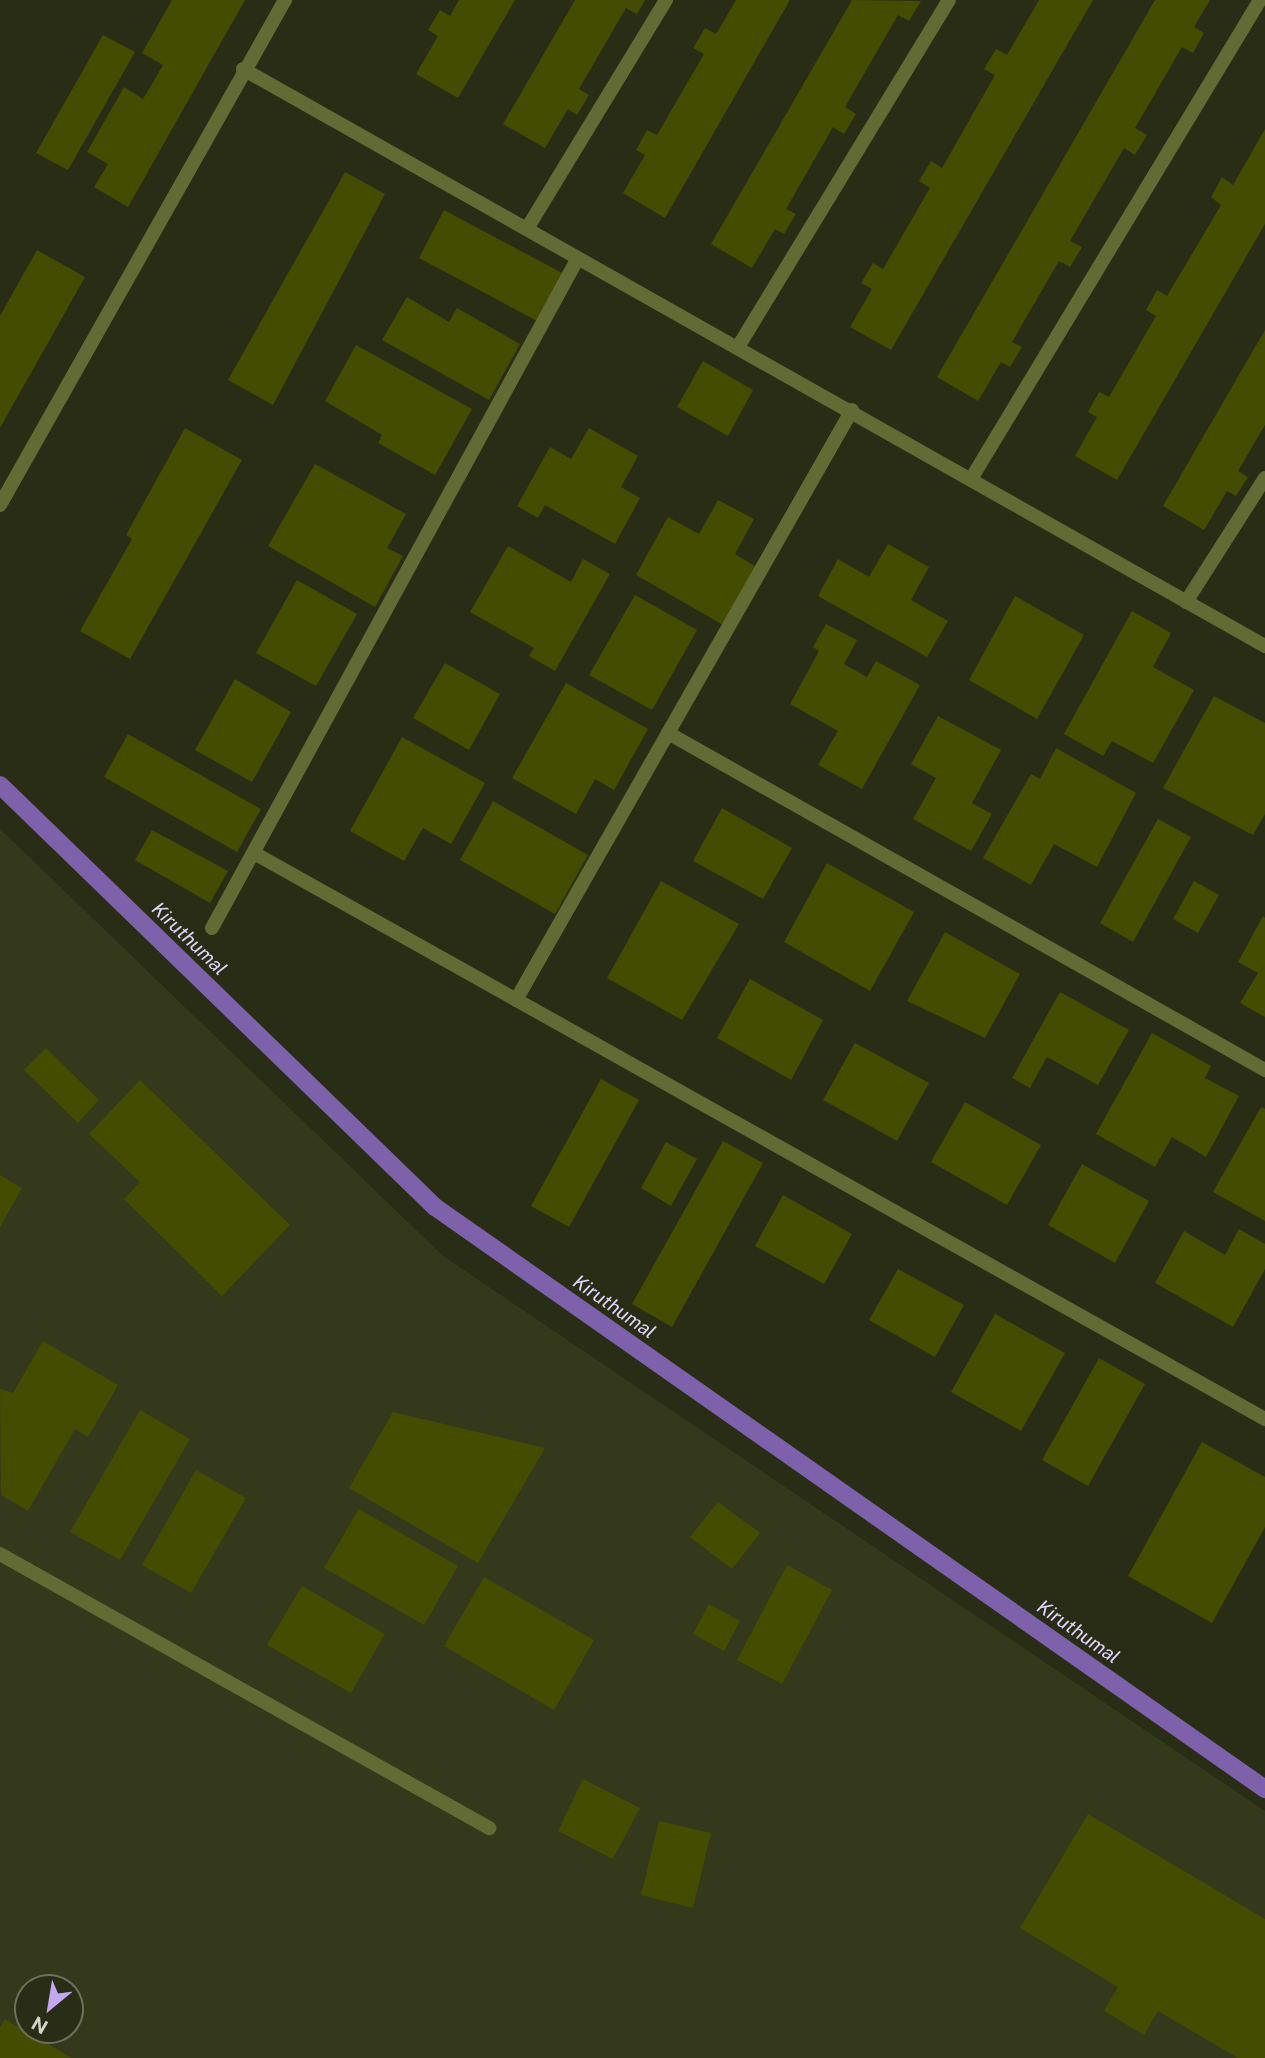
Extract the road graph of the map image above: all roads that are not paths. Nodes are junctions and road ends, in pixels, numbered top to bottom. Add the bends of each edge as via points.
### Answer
1 (285, 0) edge
2 (666, 0) edge
3 (949, 0) edge
4 (1260, 0) edge
5 (243, 69) junction
6 (528, 227) junction
7 (578, 258) junction
8 (738, 347) junction
9 (852, 410) junction
10 (1265, 478) edge
11 (971, 479) junction
12 (0, 505) edge
13 (1186, 602) junction
14 (1265, 646) edge
15 (668, 733) junction
16 (254, 853) junction
17 (212, 928) dead end
18 (516, 1000) junction
19 (1265, 1070) edge
20 (1265, 1419) edge
21 (0, 1554) edge
22 (489, 1828) dead end

1 - 5 street
2 - 6 street
3 - 8 street
4 - 11 street
5 - 6 street
5 - 12 street
6 - 7 street
7 - 8 street
7 - 16 street
8 - 9 street
9 - 11 street
9 - 15 street
10 - 13 street
11 - 13 street
13 - 14 street
15 - 18 street
15 - 19 street
16 - 17 street
16 - 18 street
18 - 20 street
21 - 22 street

